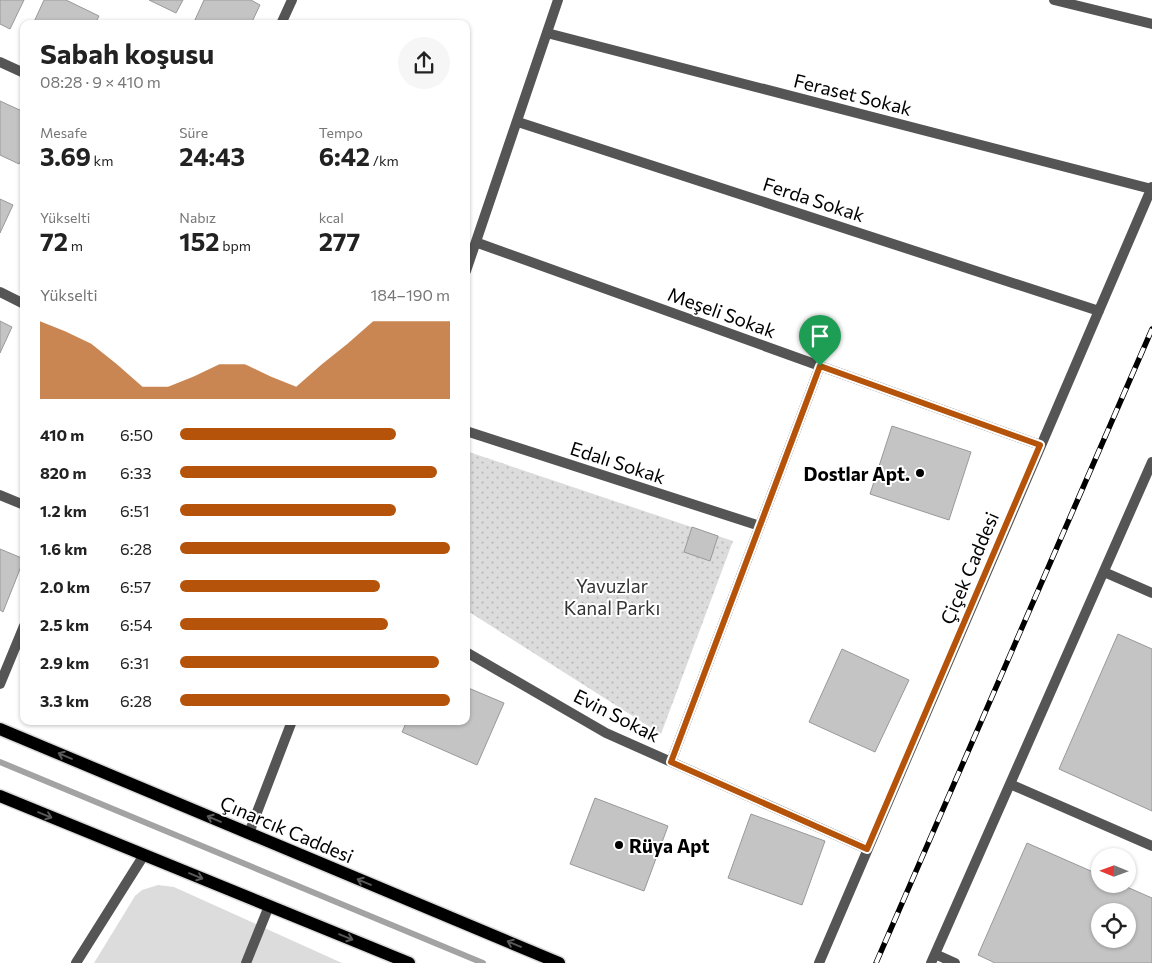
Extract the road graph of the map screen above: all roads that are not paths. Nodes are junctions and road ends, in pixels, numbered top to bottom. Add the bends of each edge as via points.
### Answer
1 (292, 0) edge
2 (558, 0) edge
3 (1054, 0) edge
4 (283, 20) edge
5 (1152, 24) edge
6 (547, 33) junction
7 (0, 62) edge
8 (20, 71) edge
9 (518, 122) junction
10 (1152, 188) edge
11 (478, 242) junction
12 (470, 260) edge
13 (0, 292) edge
14 (20, 302) edge
15 (1098, 311) junction
16 (820, 366) junction
17 (470, 432) edge
18 (1040, 445) junction
19 (1152, 462) edge
20 (0, 495) edge
21 (20, 503) edge
22 (760, 526) junction
23 (1104, 572) junction
24 (1152, 593) edge
25 (20, 634) edge
26 (470, 654) edge
27 (2, 672) edge
28 (0, 684) edge
29 (290, 725) edge
30 (0, 729) edge
31 (671, 762) junction
32 (1010, 784) junction
33 (0, 796) edge
34 (249, 833) junction
35 (1152, 846) edge
36 (867, 849) junction
37 (144, 855) junction
38 (269, 906) junction
39 (933, 959) edge
40 (76, 963) edge
41 (246, 963) edge
42 (409, 963) edge
43 (559, 963) edge
44 (818, 963) edge
45 (955, 963) edge

1 - 4 street
2 - 6 street
3 - 5 street
6 - 9 street
6 - 10 street, Feraset Sokak
7 - 8 street
9 - 11 street
9 - 15 street, Ferda Sokak
10 - 15 street, Çiçek Caddesi
11 - 12 street
11 - 16 street, Meşeli Sokak
13 - 14 street
15 - 18 street, Çiçek Caddesi
16 - 18 street, Meşeli Sokak
16 - 22 street
17 - 22 street, Edalı Sokak
18 - 36 street, Çiçek Caddesi
19 - 23 street
20 - 21 street
22 - 31 street
23 - 24 street
23 - 32 street
25 - 27 street
26 - 31 street, Evin Sokak via 606,733
27 - 28 street
29 - 34 street
34 -> 30 main road, Çınarcık Caddesi
31 - 36 street, Evin Sokak
32 - 35 street
32 - 39 street
33 -> 37 main road
43 -> 34 main road, Çınarcık Caddesi
36 - 44 street, Çiçek Caddesi
37 -> 38 main road
37 - 40 street
38 - 41 street
38 -> 42 main road
39 - 45 street

